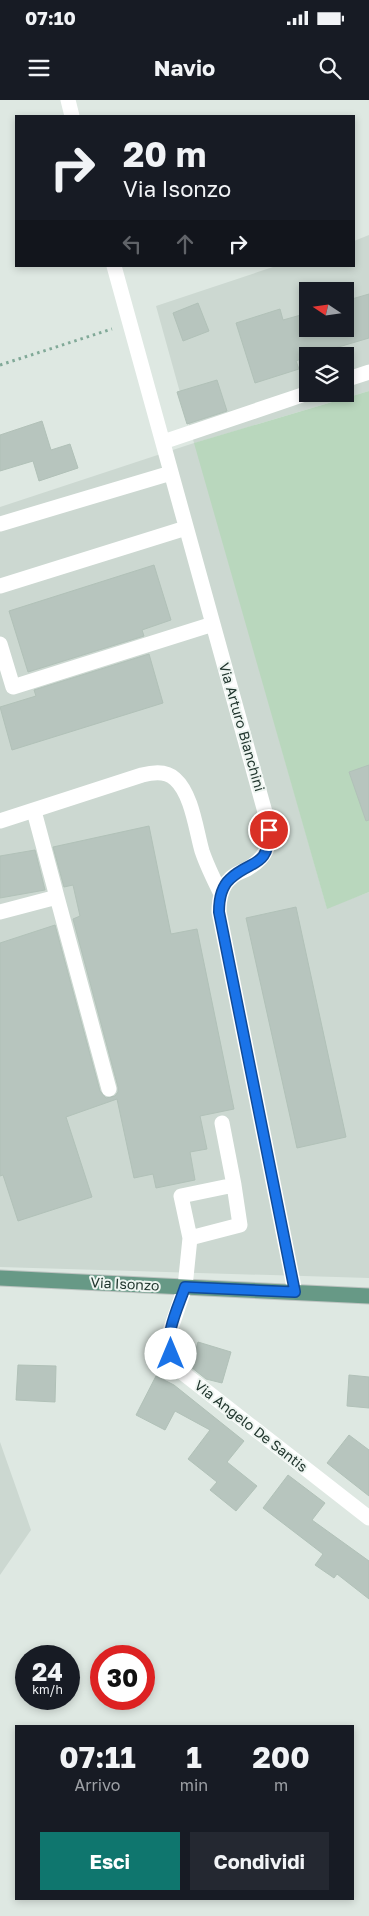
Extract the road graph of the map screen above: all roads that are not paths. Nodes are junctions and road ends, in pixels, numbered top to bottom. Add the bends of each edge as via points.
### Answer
1 (68, 100) edge
2 (72, 115) edge
3 (114, 267) edge
4 (369, 372) edge
5 (354, 377) edge
6 (299, 396) edge
7 (163, 442) junction
8 (171, 473) junction
9 (0, 524) edge
10 (186, 528) junction
11 (0, 586) edge
12 (213, 624) junction
13 (0, 644) edge
14 (34, 811) junction
15 (0, 821) edge
16 (221, 894) junction
17 (57, 897) junction
18 (0, 912) edge
19 (109, 1090) dead end
20 (222, 1123) dead end
21 (234, 1185) junction
22 (190, 1238) junction
23 (0, 1278) edge
24 (185, 1287) junction
25 (295, 1292) junction
26 (369, 1296) edge
27 (369, 1518) edge

1 - 2 street
3 - 7 street, Via Arturo Bianchini
4 - 5 street
6 - 7 street
7 - 8 street, Via Arturo Bianchini
8 - 9 street
8 - 10 street, Via Arturo Bianchini
10 - 11 street
10 - 12 street, Via Arturo Bianchini
12 - 13 street via 13,687
12 - 16 street, Via Arturo Bianchini via 269,830 268,846 261,859 229,879
14 - 15 street
14 - 16 street via 142,775 169,775 183,789 204,857
14 - 17 street
16 - 25 street via 221,924
17 - 18 street
17 - 19 street
20 - 21 street
21 - 22 street via 240,1225
21 - 22 street, Via Angelo De Santis via 181,1196
22 - 24 street, Via Angelo De Santis
23 - 24 main road, Via Isonzo
24 - 25 main road, Via Isonzo
24 - 27 street, Via Angelo De Santis via 169,1339 178,1369
25 - 26 main road, Via Isonzo

